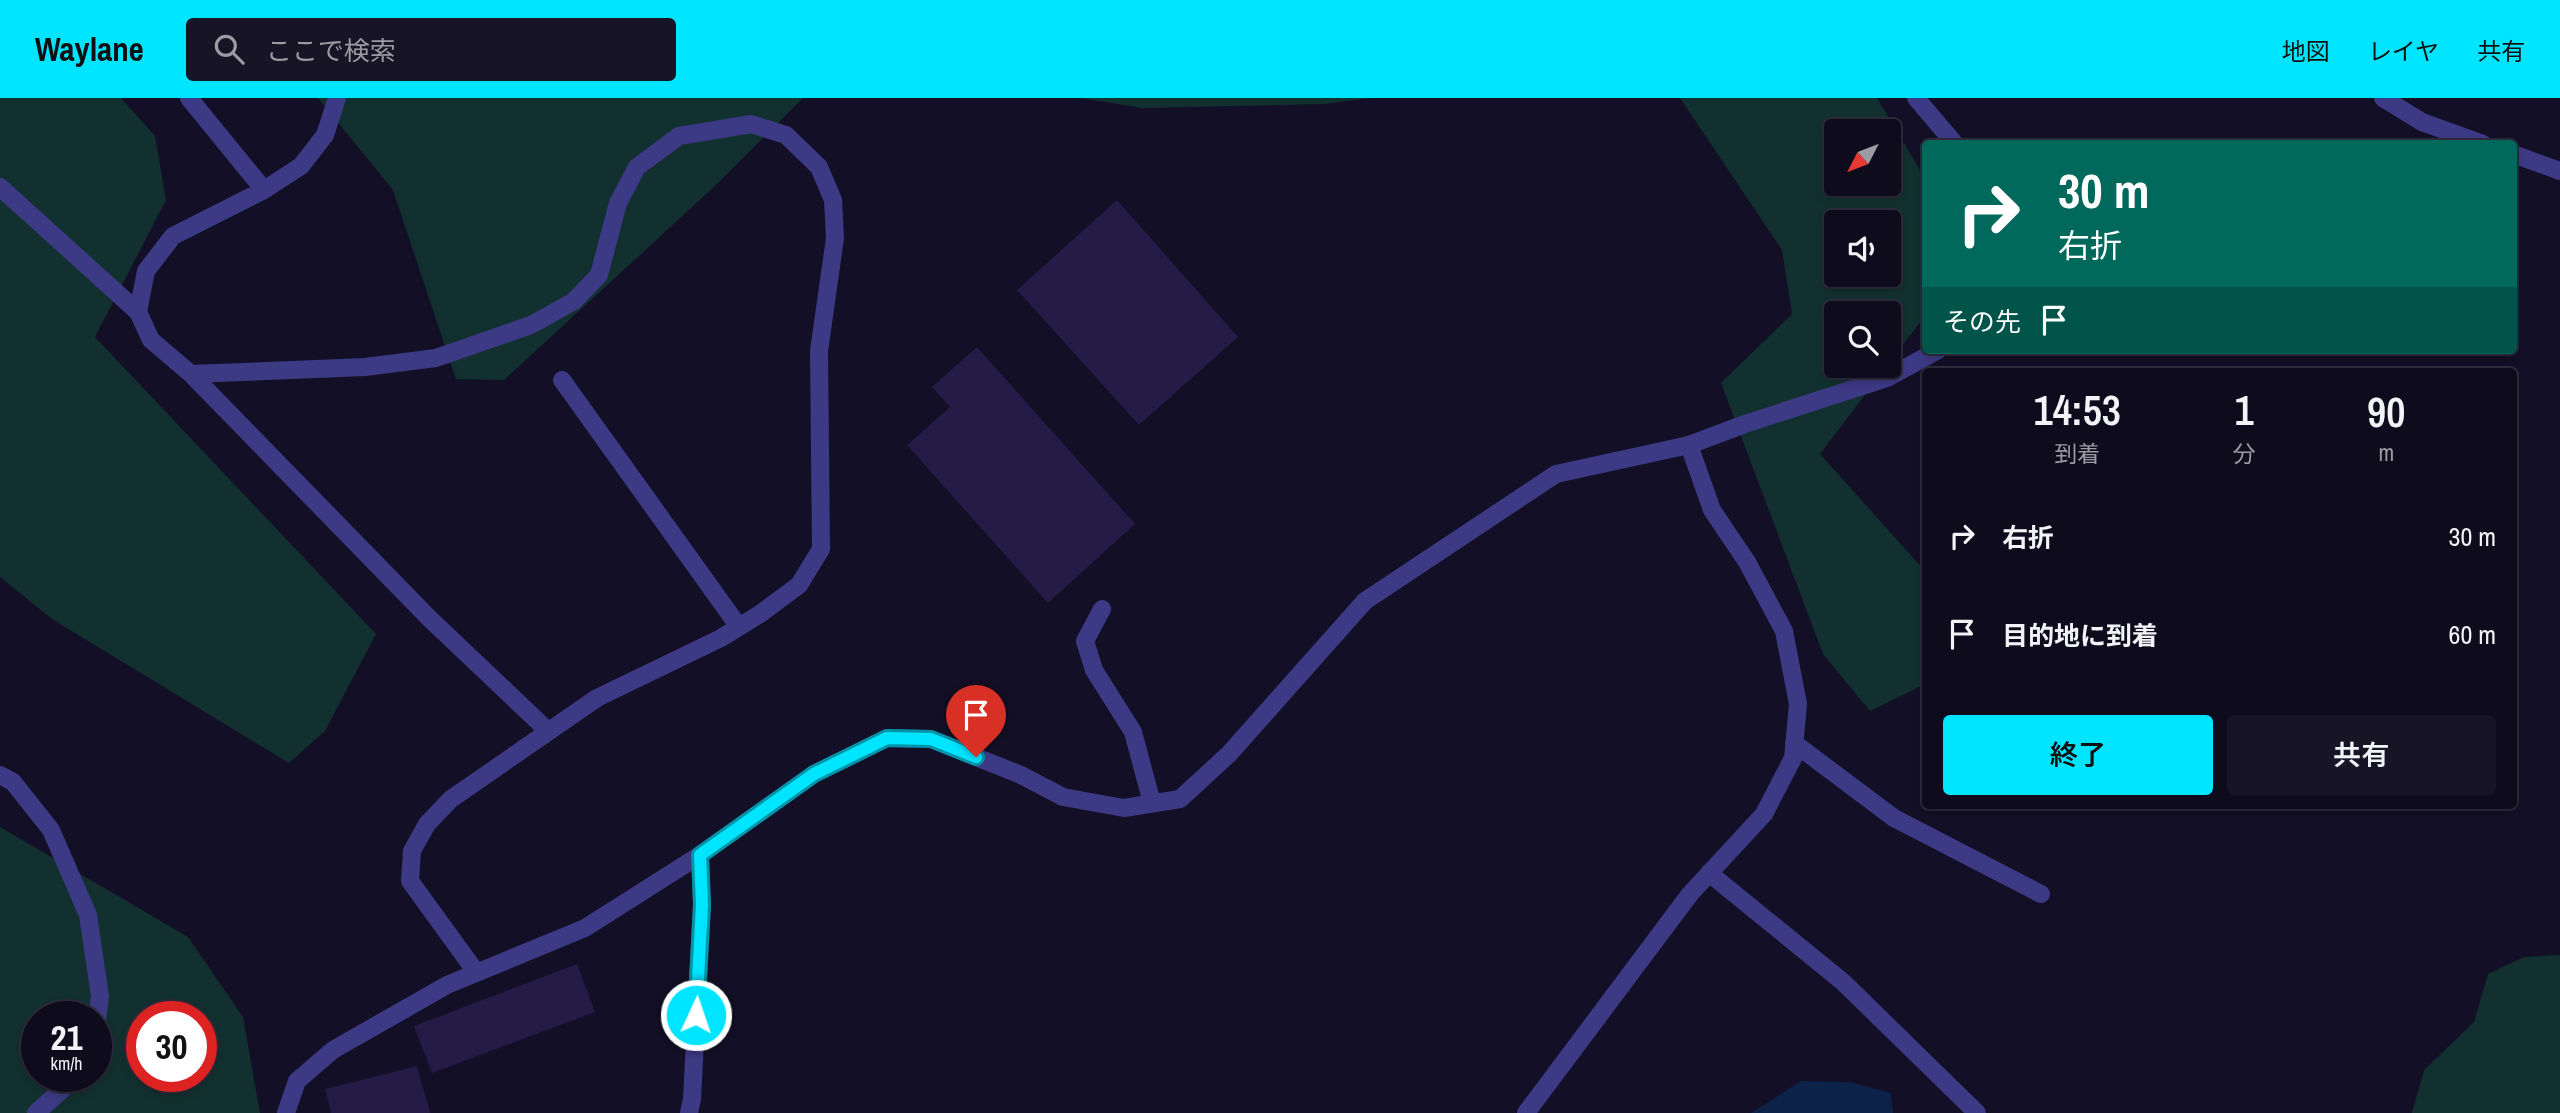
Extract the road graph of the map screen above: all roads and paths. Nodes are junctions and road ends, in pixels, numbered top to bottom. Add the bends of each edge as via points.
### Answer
1 (189, 98) edge
2 (337, 98) edge
3 (1916, 98) edge
4 (2383, 98) edge
5 (1952, 140) edge
6 (2472, 140) edge
7 (2517, 155) edge
8 (2560, 171) edge
9 (0, 187) edge
10 (264, 190) junction
11 (138, 312) junction
12 (1931, 354) edge
13 (191, 374) junction
14 (562, 380) dead end
15 (1689, 445) junction
16 (1102, 609) dead end
17 (739, 627) junction
18 (548, 732) junction
19 (1794, 743) junction
20 (0, 775) edge
21 (1152, 803) junction
22 (700, 855) junction
23 (1709, 873) junction
24 (2041, 894) dead end
25 (476, 972) junction
26 (99, 1001) edge
27 (59, 1092) edge
28 (36, 1113) edge
29 (286, 1113) edge
30 (689, 1113) edge
31 (1526, 1113) edge
32 (1977, 1113) edge

1 - 10 street
2 - 10 street via 326,135 301,166
3 - 5 street
4 - 6 street via 2422,122
7 - 8 street
9 - 11 street
10 - 11 street via 173,236 146,271
11 - 13 street via 151,340
12 - 15 street via 1887,378
13 - 17 street via 365,368 436,358 531,325 574,301 599,275 618,203 637,167 679,136 751,124 786,135 819,167 833,200 835,237 818,351 821,549 799,586
13 - 18 street via 429,618
14 - 17 street
15 - 19 street via 1712,510 1784,631 1798,704
15 - 21 street via 1556,474 1365,601 1228,754 1180,799
16 - 21 street via 1085,641 1094,670 1133,732
17 - 18 street via 597,698
18 - 25 street via 451,799 427,824 412,850 410,881
19 - 23 street via 1793,758 1764,814
19 - 24 street via 1894,818
20 - 26 street via 13,782 51,830 88,915
21 - 22 street via 1124,808 1063,797 931,739 887,738 814,774
22 - 25 street via 585,928
22 - 30 street via 702,905
23 - 31 street
23 - 32 street via 1843,982
25 - 29 street via 333,1049 297,1081
27 - 28 street

